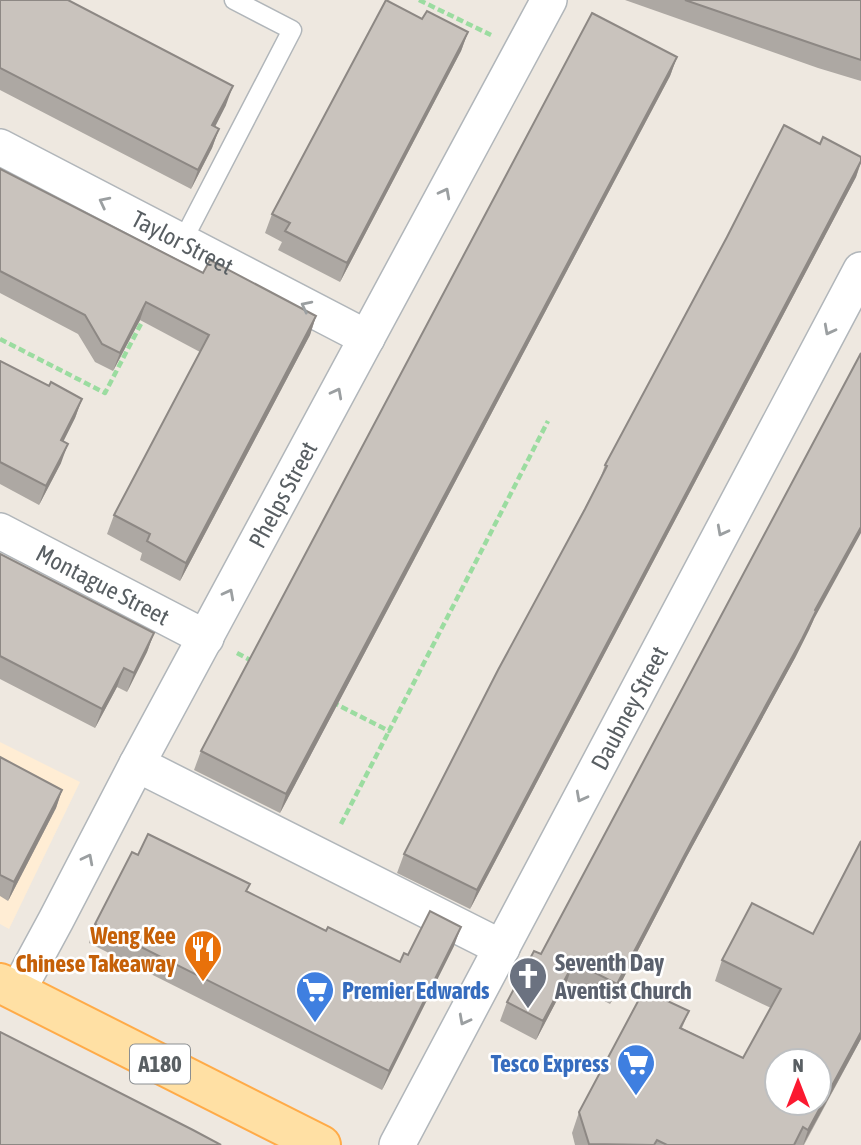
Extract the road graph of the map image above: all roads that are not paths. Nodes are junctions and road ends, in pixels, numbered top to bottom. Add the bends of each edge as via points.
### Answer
1 (234, 0) edge
2 (549, 0) edge
3 (0, 147) edge
4 (182, 242) junction
5 (861, 270) edge
6 (367, 338) junction
7 (0, 531) edge
8 (206, 638) junction
9 (137, 764) junction
10 (502, 948) junction
11 (9, 987) edge
12 (321, 1145) edge
13 (397, 1145) edge

1 - 4 lane via 292,30
6 -> 2 street, Phelps Street
4 -> 3 street, Taylor Street
6 -> 4 street, Taylor Street
5 -> 10 street, Daubney Street
8 -> 6 street, Phelps Street
7 - 8 street, Montague Street
8 - 9 street, Phelps Street
9 - 10 street
11 -> 9 street, Phelps Street via 63,908
10 -> 13 street, Daubney Street
11 - 12 main road, A180

